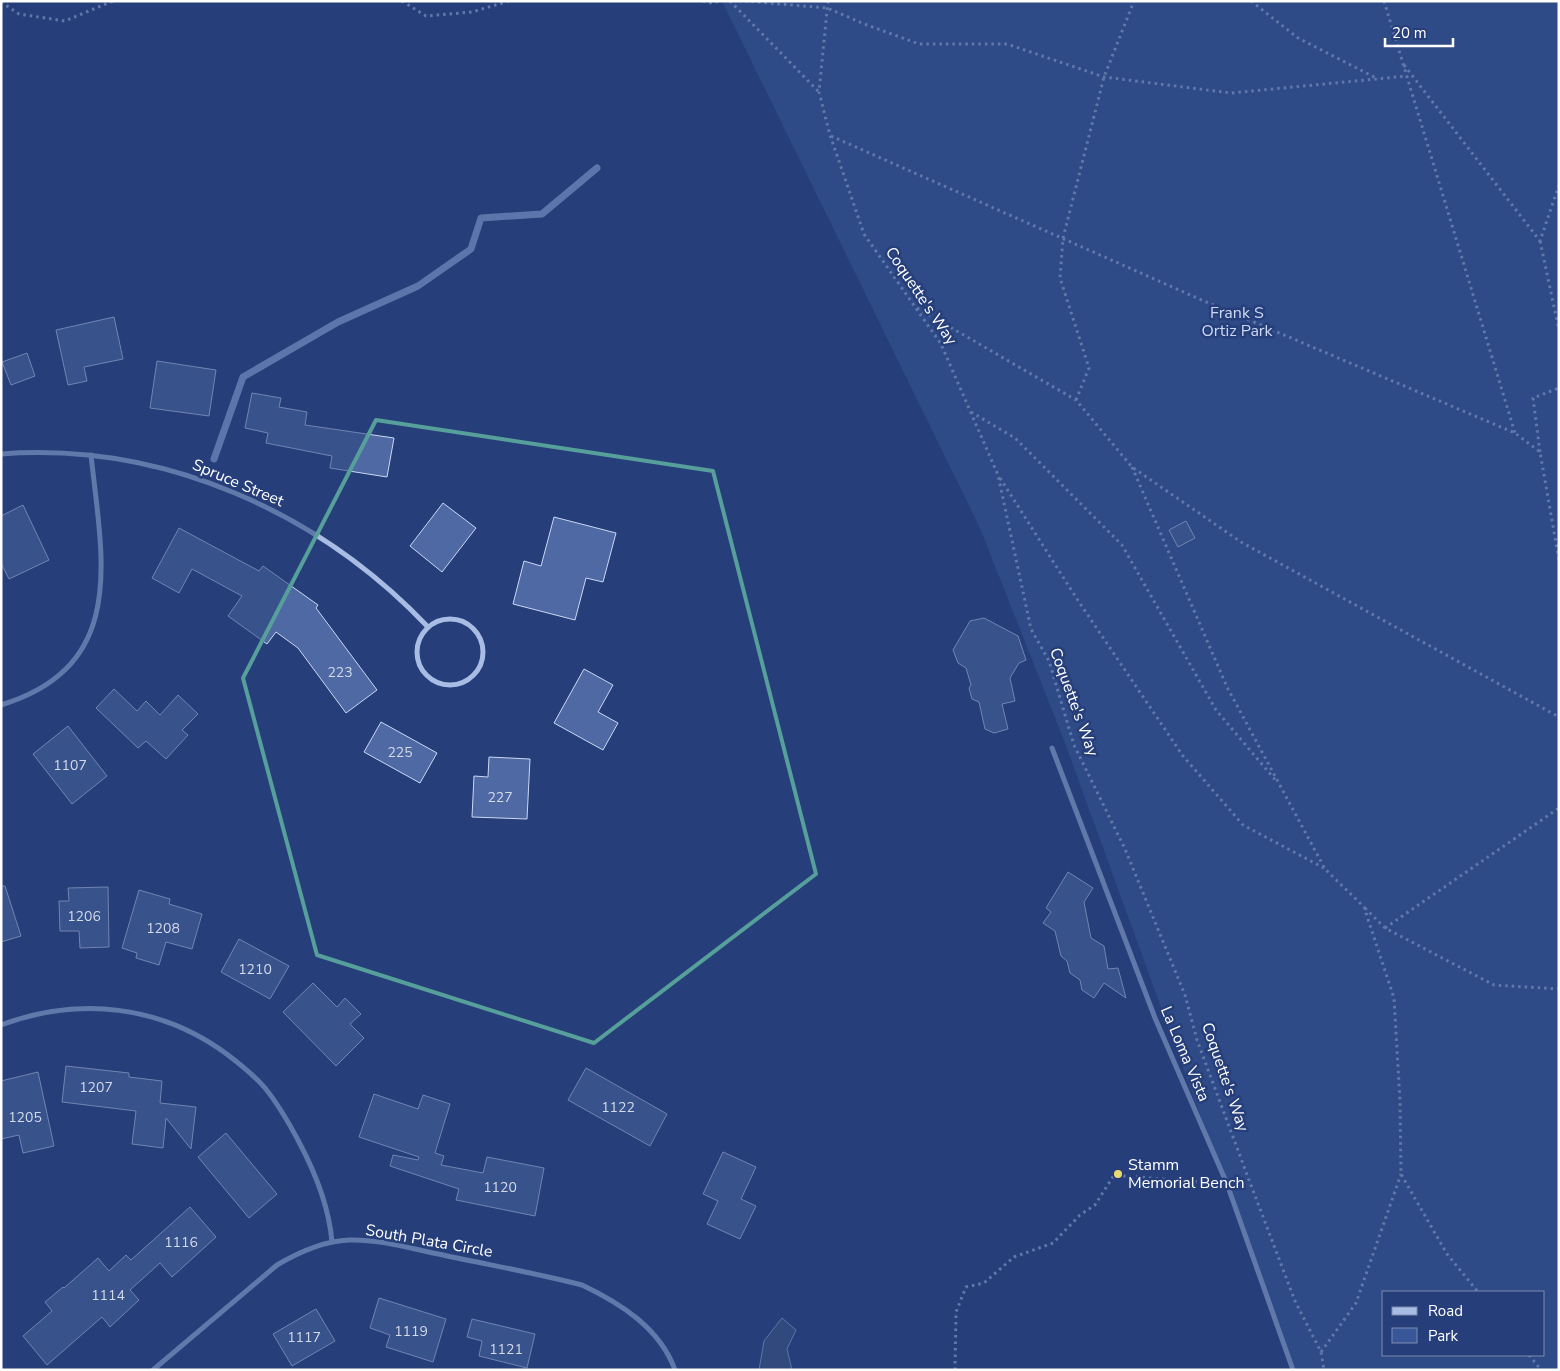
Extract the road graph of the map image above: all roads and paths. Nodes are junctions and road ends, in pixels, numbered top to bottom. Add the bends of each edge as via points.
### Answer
1 (113, 1) edge
2 (402, 1) edge
3 (508, 1) edge
4 (703, 1) edge
5 (721, 1) edge
6 (730, 1) edge
7 (746, 1) edge
8 (828, 1) edge
9 (1134, 1) edge
10 (1251, 1) edge
11 (1384, 1) edge
12 (1, 2) edge
13 (827, 8) junction
14 (1402, 63) junction
15 (1407, 76) junction
16 (1104, 77) junction
17 (1379, 79) junction
18 (819, 92) junction
19 (830, 135) junction
20 (1559, 185) edge
21 (1062, 238) junction
22 (1540, 241) junction
23 (914, 306) junction
24 (1559, 330) edge
25 (1559, 388) edge
26 (1076, 400) junction
27 (971, 412) junction
28 (1515, 433) junction
29 (1540, 452) junction
30 (1, 454) edge
31 (91, 455) junction
32 (1132, 467) junction
33 (998, 475) junction
34 (1559, 560) edge
35 (428, 627) junction
36 (1, 705) edge
37 (1559, 717) edge
38 (1052, 748) dead end
39 (1281, 787) junction
40 (1559, 808) edge
41 (1325, 869) junction
42 (1364, 908) junction
43 (1385, 928) junction
44 (1559, 989) edge
45 (1, 1025) edge
46 (1401, 1174) junction
47 (1227, 1184) junction
48 (332, 1242) junction
49 (1477, 1291) edge
50 (1321, 1352) junction
51 (1530, 1356) edge
52 (154, 1370) edge
53 (676, 1370) edge
54 (955, 1370) edge
55 (1293, 1370) edge
56 (1324, 1370) edge
57 (1541, 1370) edge

1 - 12 path via 65,21 20,14
2 - 3 path via 426,16 472,12
4 - 5 path
6 - 18 path
7 - 13 path
8 - 13 path
9 - 16 path
10 - 17 path via 1298,38
11 - 14 path
13 - 16 path via 920,44 1007,44
13 - 18 path
14 - 15 path
14 - 22 path
15 - 17 path
15 - 28 path
16 - 17 path via 1231,93
16 - 21 path
18 - 19 path, Coquette's Way
19 - 21 path
19 - 23 path, Coquette's Way via 864,234
20 - 22 path
21 - 26 path via 1060,278 1089,368
21 - 28 path
22 - 24 path
23 - 26 path
23 - 27 path, Coquette's Way via 941,344
25 - 29 path via 1533,398
26 - 32 path
27 - 33 path, Coquette's Way
27 - 39 path via 1015,438 1122,545 1216,710
28 - 29 path
29 - 34 path
30 - 31 street, Spruce Street
31 - 35 street, Spruce Street via 139,462 181,473 217,484 269,508 356,563
31 - 36 street via 102,572 101,592 91,632 70,665 54,679 34,692
32 - 37 path via 1241,542
32 - 39 path via 1225,682
33 - 41 path via 1183,756 1243,825
33 - 50 path, Coquette's Way via 1031,629 1050,661 1074,745 1125,849 1185,995 1197,1040 1295,1301
35 - 35 street via 421,636 418,652 421,667 428,676 436,682 452,685 468,680 476,673 484,653 477,632 469,624 448,618
38 - 47 street, La Loma Vista via 1155,1018
39 - 41 path
40 - 43 path
41 - 42 path
42 - 43 path
42 - 46 path via 1394,998
43 - 44 path via 1494,985
45 - 48 street via 44,1012 96,1008 154,1018 216,1046 264,1087 286,1119 320,1188
46 - 49 path via 1447,1254
46 - 50 path via 1356,1303
47 - 54 path via 1114,1175 1095,1205 1053,1242 1014,1257 984,1283 966,1287 956,1312
47 - 55 street, La Loma Vista
48 - 52 street, South Plata Circle via 294,1255 277,1265
48 - 53 street, South Plata Circle via 387,1244 582,1285 626,1308 645,1325
50 - 56 path, Coquette's Way
51 - 57 path

